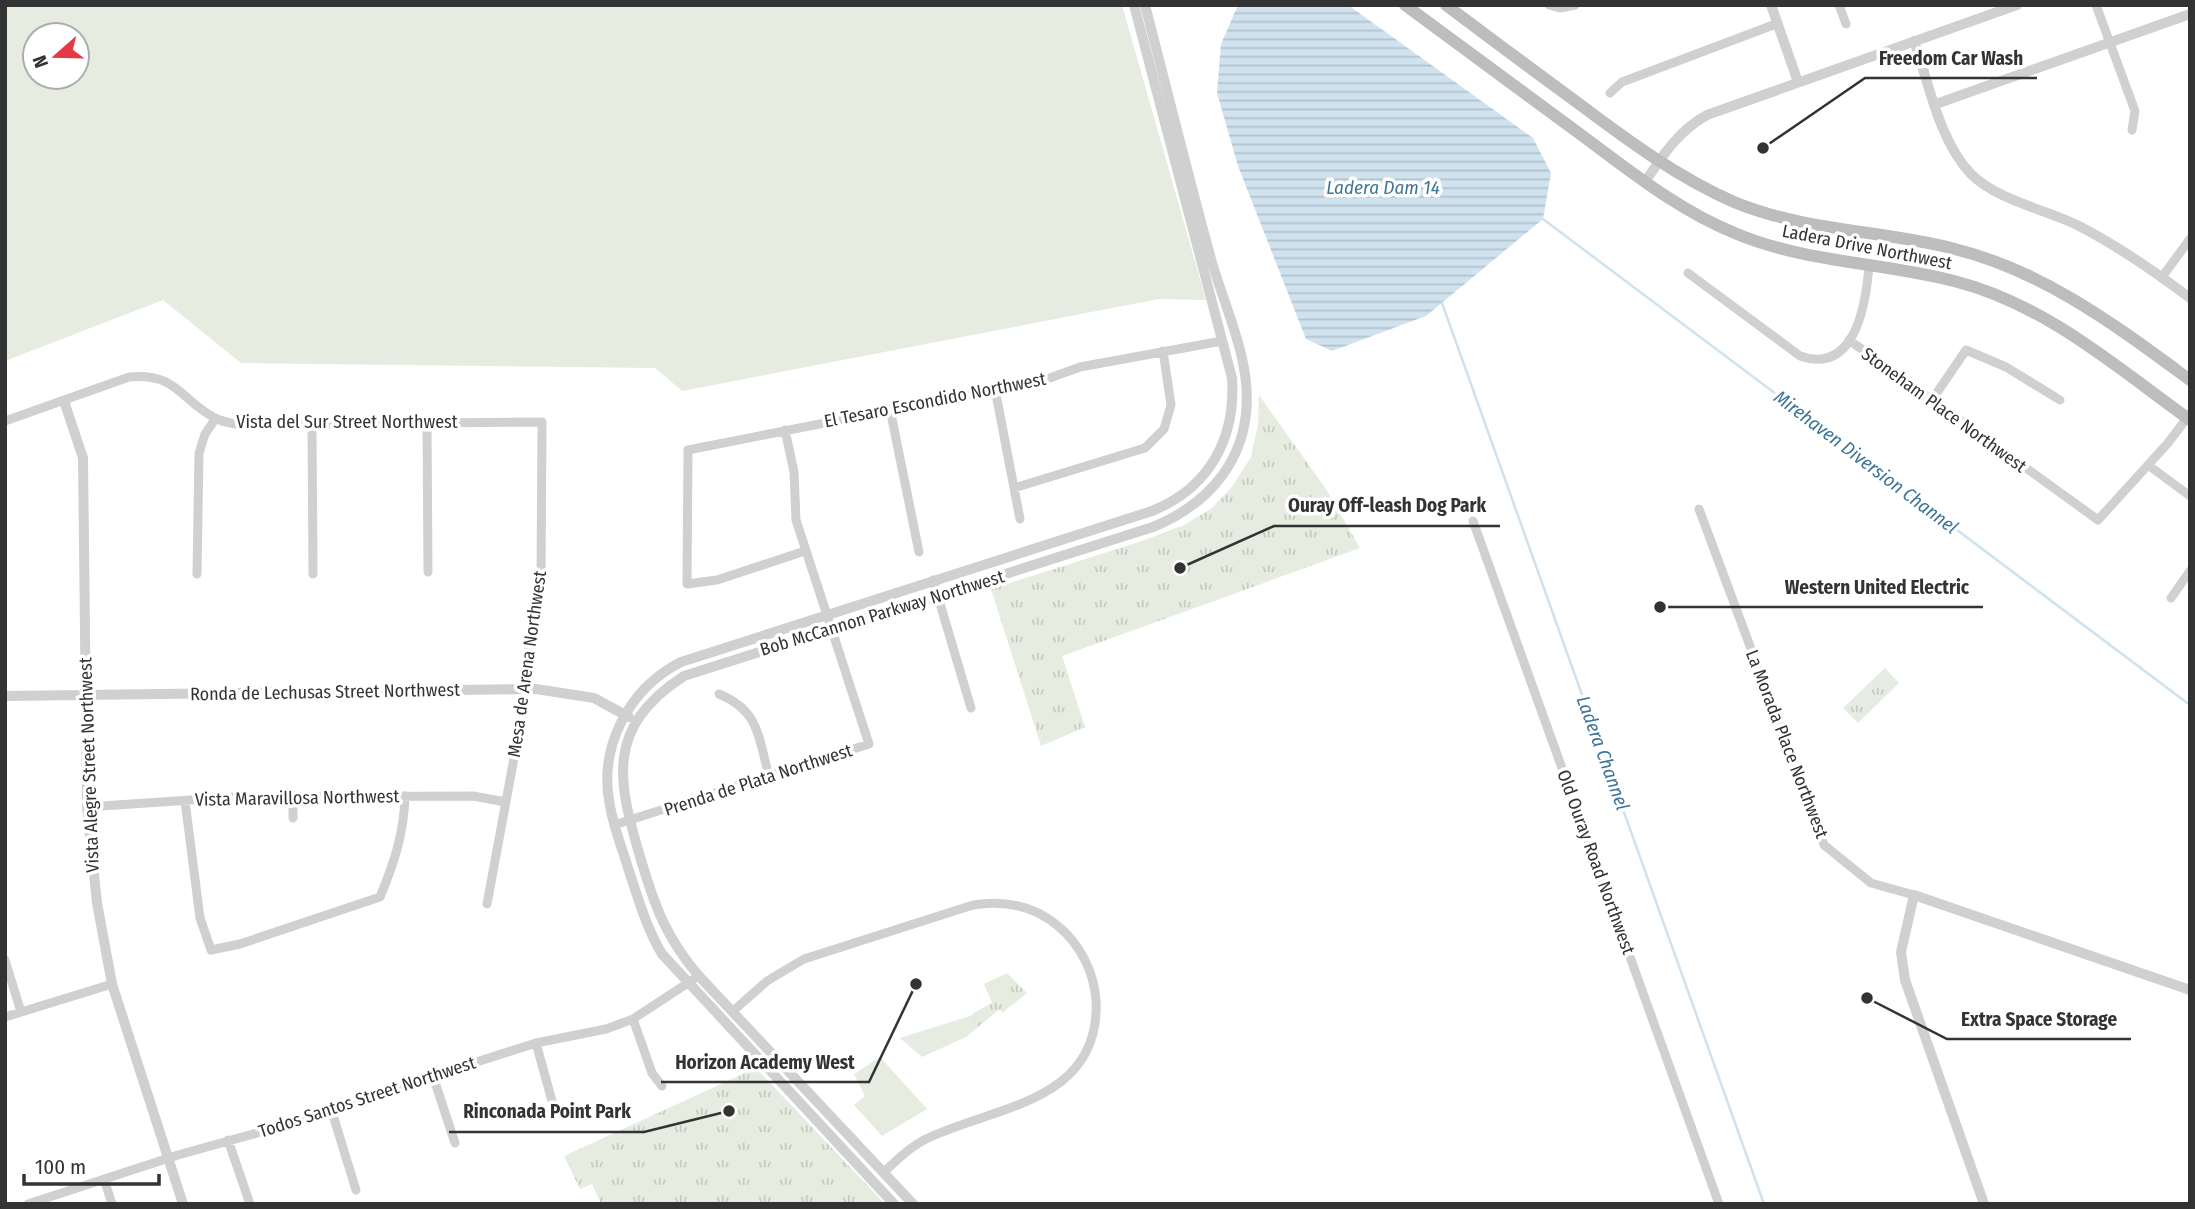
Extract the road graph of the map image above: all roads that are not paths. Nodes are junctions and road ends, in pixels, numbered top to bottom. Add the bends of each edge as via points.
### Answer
1 (1134, 5) edge
2 (1145, 5) edge
3 (1405, 5) edge
4 (1446, 5) edge
5 (1549, 5) edge
6 (1575, 5) edge
7 (1771, 5) edge
8 (1839, 5) edge
9 (2017, 5) edge
10 (2096, 5) edge
11 (2190, 14) edge
12 (1776, 24) junction
13 (1846, 24) dead end
14 (1914, 41) junction
15 (2110, 42) junction
16 (1798, 82) junction
17 (1610, 93) dead end
18 (1936, 104) junction
19 (2132, 130) dead end
20 (1659, 161) junction
21 (1645, 182) junction
22 (2190, 239) edge
23 (1869, 265) junction
24 (1688, 273) dead end
25 (2162, 277) junction
26 (2190, 298) edge
27 (1849, 340) junction
28 (1222, 341) junction
29 (1163, 351) junction
30 (2190, 380) edge
31 (995, 389) junction
32 (1932, 400) junction
33 (2060, 400) dead end
34 (64, 401) junction
35 (890, 409) junction
36 (216, 418) junction
37 (2189, 418) edge
38 (5, 421) edge
39 (542, 422) joint
40 (312, 424) junction
41 (427, 424) junction
42 (785, 430) junction
43 (2148, 466) junction
44 (1014, 488) junction
45 (2190, 496) edge
46 (1699, 509) dead end
47 (1020, 519) dead end
48 (1473, 521) dead end
49 (805, 551) junction
50 (919, 552) dead end
51 (2190, 571) edge
52 (428, 572) dead end
53 (313, 573) dead end
54 (197, 574) dead end
55 (933, 580) junction
56 (937, 596) junction
57 (2171, 598) dead end
58 (827, 614) junction
59 (831, 628) junction
60 (526, 689) junction
61 (85, 694) junction
62 (719, 694) dead end
63 (5, 696) edge
64 (971, 708) dead end
65 (624, 714) junction
66 (638, 722) junction
67 (769, 776) junction
68 (405, 796) junction
69 (293, 797) junction
70 (185, 801) junction
71 (506, 802) junction
72 (88, 807) junction
73 (293, 818) dead end
74 (629, 820) junction
75 (614, 825) junction
76 (1914, 895) junction
77 (487, 904) dead end
78 (5, 960) edge
79 (698, 975) junction
80 (112, 984) junction
81 (687, 984) junction
82 (2190, 990) edge
83 (733, 1011) junction
84 (21, 1012) junction
85 (5, 1017) edge
86 (634, 1019) junction
87 (723, 1021) junction
88 (536, 1043) junction
89 (433, 1076) junction
90 (662, 1086) dead end
91 (552, 1101) dead end
92 (332, 1112) junction
93 (229, 1140) junction
94 (455, 1143) dead end
95 (168, 1158) junction
96 (884, 1172) junction
97 (104, 1179) junction
98 (873, 1182) junction
99 (356, 1190) dead end
100 (28, 1204) edge
101 (112, 1204) edge
102 (183, 1204) edge
103 (250, 1204) edge
104 (894, 1204) edge
105 (913, 1204) edge
106 (1719, 1204) edge
107 (1984, 1204) edge

1 - 28 street, Bob McCannon Parkway Northwest
2 - 56 street, Bob McCannon Parkway Northwest via 1245,374 1246,414 1235,454 1215,486 1184,513
3 - 21 main road, Ladera Drive Northwest
4 - 20 main road, Ladera Drive Northwest
5 - 6 street
7 - 12 street
8 - 13 street
9 - 14 street
10 - 15 street
11 - 15 street
12 - 16 street
12 - 17 street via 1622,82
14 - 16 street
14 - 18 street
15 - 18 street
15 - 19 street via 2135,111
16 - 20 street via 1698,120 1673,141
18 - 25 street via 1960,159 1987,187 2077,225
20 - 21 street
20 - 30 main road, Ladera Drive Northwest via 1762,212 1826,228 1952,248 2014,268 2087,305
21 - 23 main road, Ladera Drive Northwest via 1707,220 1752,240 1808,257
22 - 25 street
23 - 27 street via 1866,304
23 - 37 main road, Ladera Drive Northwest via 1955,281 2008,299 2092,346
24 - 27 street, Stoneham Place Northwest via 1800,356 1816,362 1828,360
25 - 26 street
27 - 32 street, Stoneham Place Northwest
28 - 29 street, El Tesaro Escondido Northwest
28 - 55 street, Bob McCannon Parkway Northwest via 1233,378 1230,427 1214,463 1188,492 1152,512
29 - 31 street, El Tesaro Escondido Northwest
29 - 44 street via 1171,405 1164,429 1144,448
31 - 35 street, El Tesaro Escondido Northwest
31 - 44 street
32 - 33 street via 1966,350 2006,367
32 - 43 street, Stoneham Place Northwest via 2098,520
34 - 36 street, Vista del Sur Street Northwest via 129,377 144,376 177,386
34 - 38 street, Vista del Sur Street Northwest
34 - 61 street, Vista Alegre Street Northwest via 83,458
35 - 42 street, El Tesaro Escondido Northwest
35 - 50 street
36 - 40 street, Vista del Sur Street Northwest via 239,425
36 - 54 street via 199,453
37 - 43 street
39 - 41 street, Vista del Sur Street Northwest
39 - 60 street, Mesa de Arena Northwest via 541,581 529,640
40 - 41 street, Vista del Sur Street Northwest
40 - 53 street
41 - 52 street
42 - 49 street, Prenda de Plata Northwest via 794,472 796,520
42 - 49 street, El Tesaro Escondido Northwest via 688,450 687,584 717,580
43 - 45 street
44 - 47 street
46 - 76 street, La Morada Place Northwest via 1824,845 1871,883
48 - 106 street, Old Ouray Road Northwest
49 - 58 street, Prenda de Plata Northwest
51 - 57 street
55 - 56 street
55 - 58 street, Bob McCannon Parkway Northwest
56 - 59 street, Bob McCannon Parkway Northwest
56 - 64 street
58 - 59 street, Prenda de Plata Northwest
58 - 65 street, Bob McCannon Parkway Northwest via 681,663 647,686
59 - 66 street, Bob McCannon Parkway Northwest via 684,676 656,699
59 - 67 street, Prenda de Plata Northwest via 869,744
60 - 61 street, Ronda de Lechusas Street Northwest
60 - 65 street, Ronda de Lechusas Street Northwest via 580,695
60 - 71 street, Mesa de Arena Northwest
61 - 63 street, Ronda de Lechusas Street Northwest
61 - 72 street, Vista Alegre Street Northwest
62 - 67 street via 739,702 752,720
65 - 66 street, Ronda de Lechusas Street Northwest
65 - 75 street, Bob McCannon Parkway Northwest via 608,768
66 - 74 street, Bob McCannon Parkway Northwest via 622,767 622,795
67 - 74 street, Prenda de Plata Northwest
68 - 69 street, Vista Maravillosa Northwest
68 - 70 street via 398,855 380,897 211,950 200,918
68 - 71 street, Vista Maravillosa Northwest via 473,796
69 - 70 street, Vista Maravillosa Northwest
69 - 73 street
70 - 72 street, Vista Maravillosa Northwest
71 - 77 street, Mesa de Arena Northwest
72 - 80 street, Vista Alegre Street Northwest via 96,904
74 - 75 street, Prenda de Plata Northwest
74 - 79 street, Bob McCannon Parkway Northwest via 658,915
75 - 81 street, Bob McCannon Parkway Northwest via 649,930
76 - 82 street, La Morada Place Northwest
76 - 107 street via 1901,952 1905,980
78 - 84 street
79 - 81 street, Todos Santos Street Northwest
79 - 83 street, Bob McCannon Parkway Northwest
80 - 84 street
80 - 95 street, Vista Alegre Street Northwest
81 - 86 street, Todos Santos Street Northwest
81 - 87 street, Bob McCannon Parkway Northwest
83 - 87 street
83 - 96 street, Bob McCannon Parkway Northwest
83 - 96 street via 766,981 804,959 984,903 1019,906 1050,920 1075,944 1091,975 1096,1009 1084,1054 1063,1081 1033,1100 928,1138
84 - 85 street
86 - 88 street, Todos Santos Street Northwest
86 - 90 street via 652,1073
87 - 98 street, Bob McCannon Parkway Northwest
88 - 89 street, Todos Santos Street Northwest
88 - 91 street
89 - 92 street, Todos Santos Street Northwest
89 - 94 street
92 - 93 street, Todos Santos Street Northwest
92 - 99 street
93 - 95 street, Todos Santos Street Northwest
93 - 103 street
95 - 97 street, Todos Santos Street Northwest
95 - 102 street, Vista Alegre Street Northwest
96 - 98 street
96 - 105 street, Bob McCannon Parkway Northwest
97 - 100 street, Todos Santos Street Northwest
97 - 101 street
98 - 104 street, Bob McCannon Parkway Northwest

